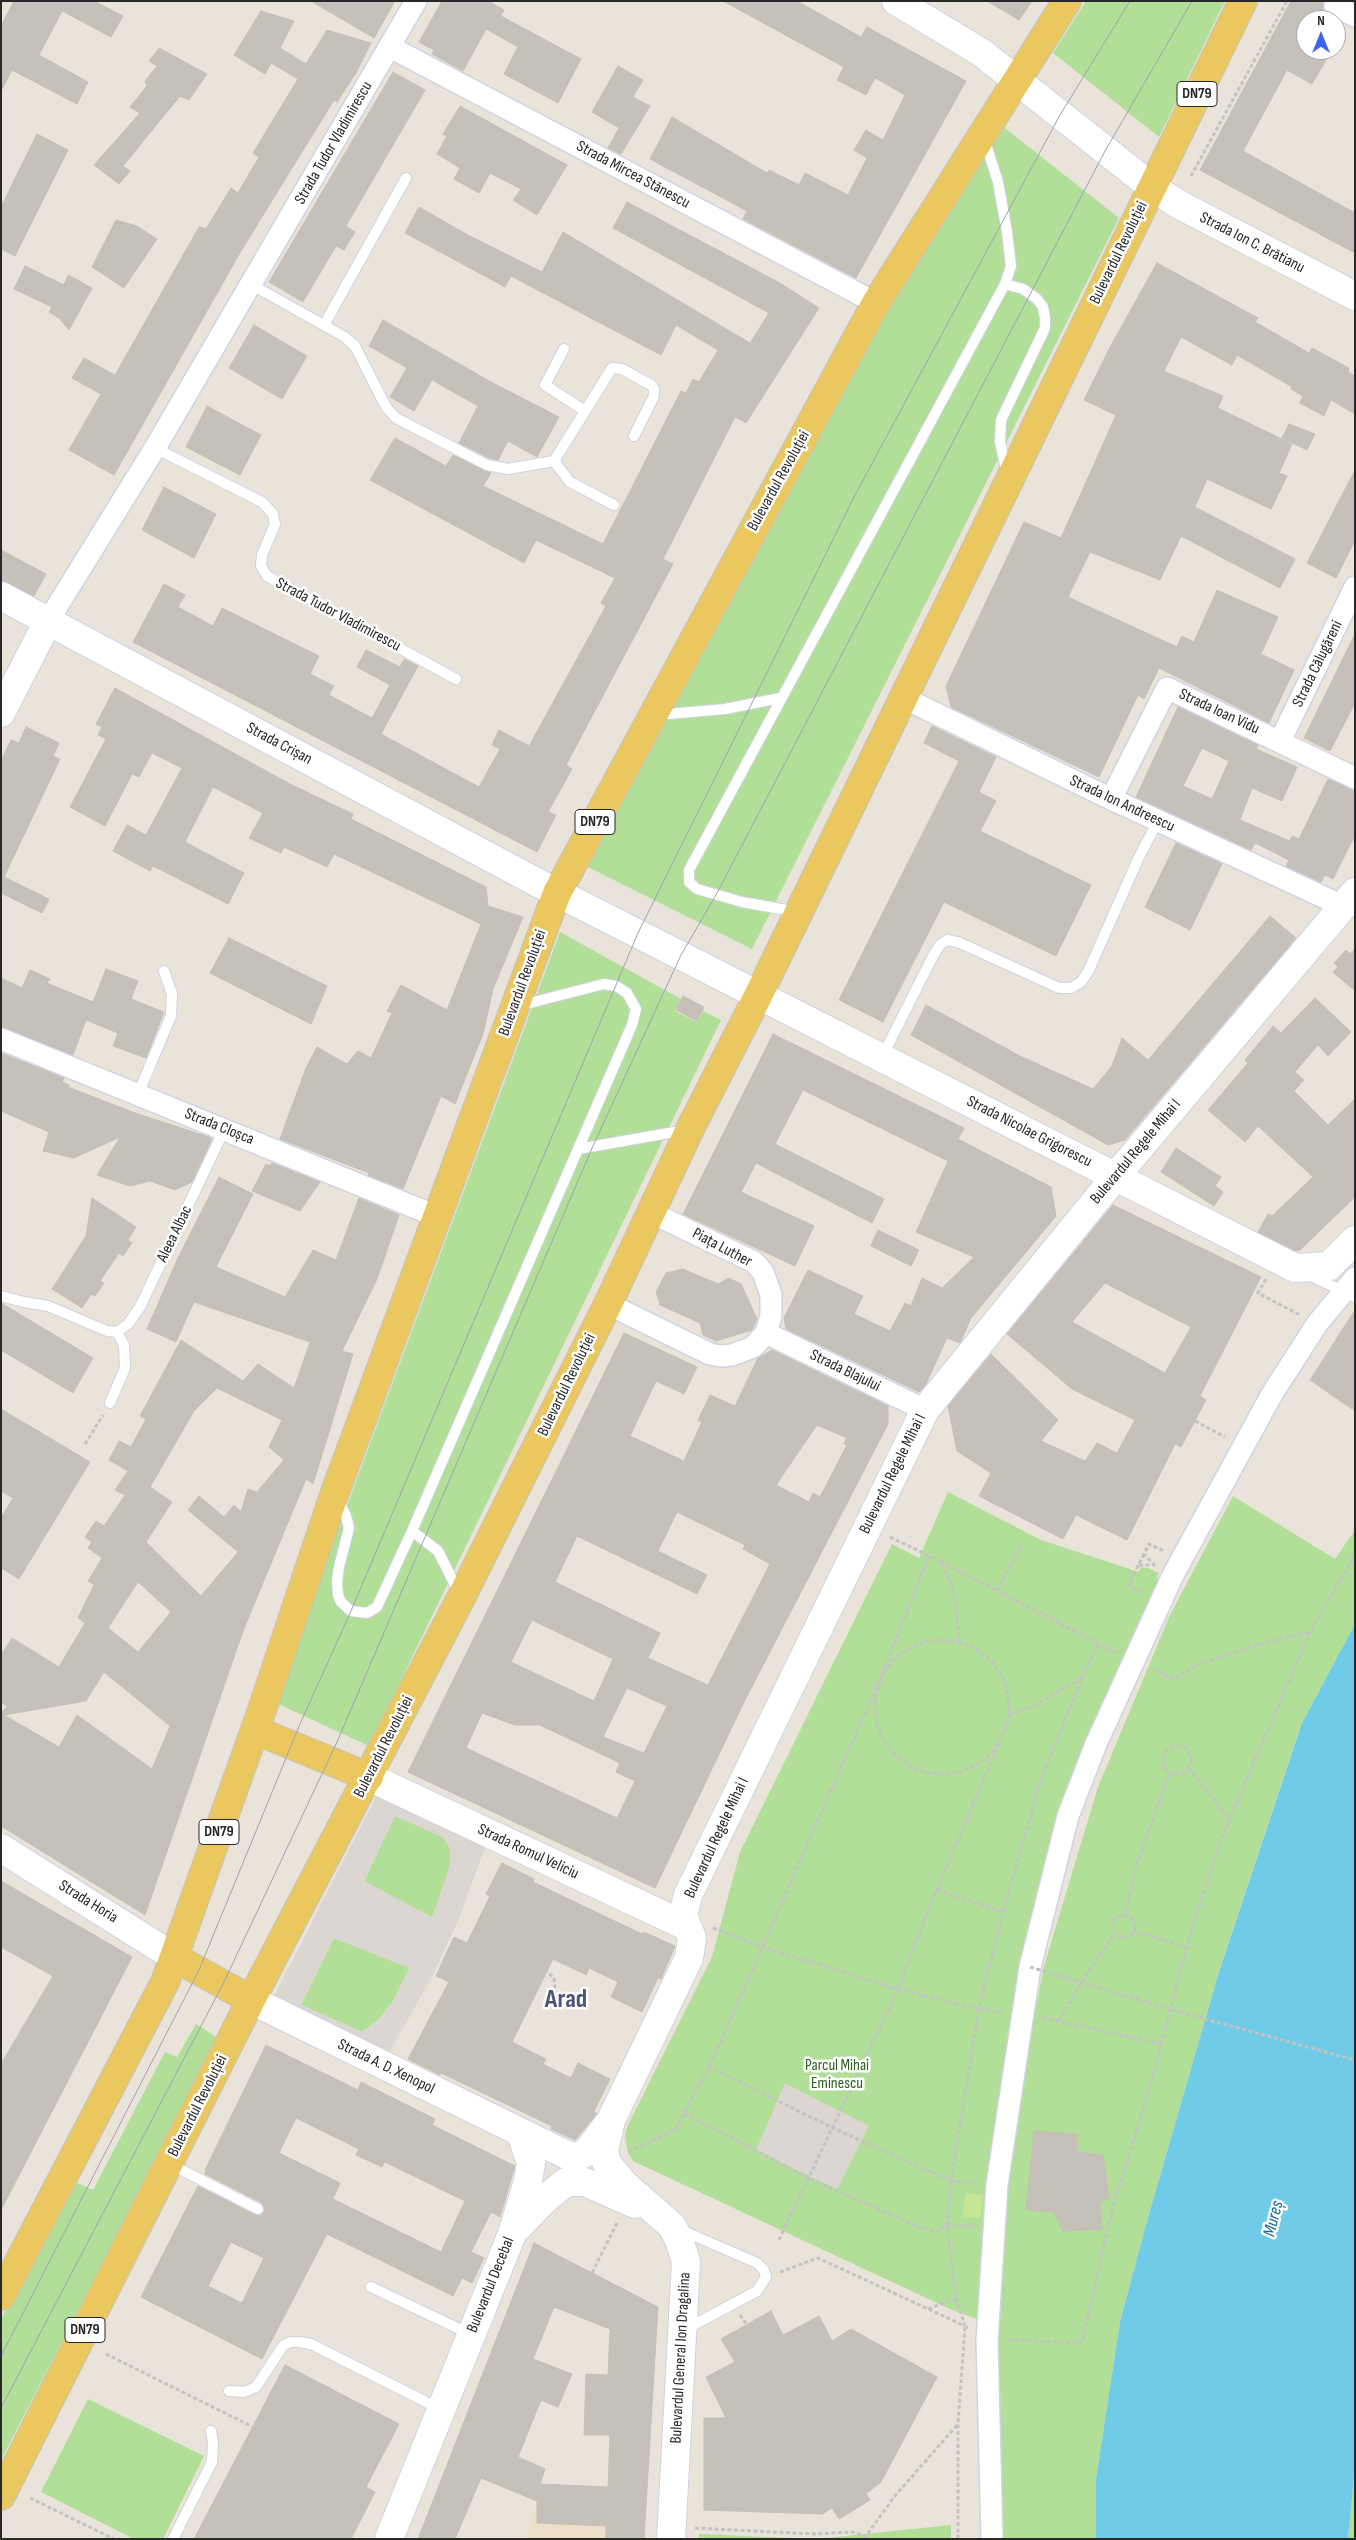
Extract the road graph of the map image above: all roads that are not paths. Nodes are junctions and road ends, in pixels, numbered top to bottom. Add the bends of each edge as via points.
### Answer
1 (416, 1) edge
2 (896, 1) edge
3 (1067, 1) edge
4 (1243, 1) edge
5 (1335, 6) dead end
6 (1355, 16) edge
7 (390, 47) junction
8 (1017, 79) junction
9 (982, 134) junction
10 (406, 178) dead end
11 (1152, 187) junction
12 (1005, 284) junction
13 (252, 285) junction
14 (1355, 296) edge
15 (876, 302) junction
16 (324, 325) junction
17 (564, 349) dead end
18 (585, 411) junction
19 (634, 436) dead end
20 (155, 448) junction
21 (554, 461) junction
22 (1009, 480) junction
23 (614, 505) dead end
24 (1355, 588) edge
25 (1, 596) edge
26 (48, 621) junction
27 (456, 678) dead end
28 (780, 698) junction
29 (904, 698) junction
30 (1, 713) edge
31 (652, 715) junction
32 (1280, 741) junction
33 (1355, 778) edge
34 (1111, 799) junction
35 (1158, 821) junction
36 (557, 893) junction
37 (1349, 899) edge
38 (799, 912) junction
39 (164, 971) dead end
40 (759, 994) junction
41 (514, 1007) junction
42 (1, 1039) edge
43 (882, 1058) junction
44 (138, 1094) junction
45 (690, 1129) junction
46 (224, 1130) junction
47 (578, 1149) junction
48 (1116, 1176) junction
49 (652, 1213) junction
50 (436, 1216) junction
51 (1355, 1240) edge
52 (1285, 1263) junction
53 (1350, 1288) edge
54 (1, 1296) edge
55 (608, 1304) junction
56 (117, 1332) junction
57 (766, 1333) junction
58 (110, 1403) road end
59 (925, 1410) junction
60 (334, 1496) junction
61 (412, 1531) junction
62 (461, 1598) junction
63 (255, 1730) junction
64 (369, 1777) junction
65 (1, 1848) edge
66 (698, 1927) junction
67 (174, 1957) junction
68 (251, 2000) junction
69 (611, 2120) junction
70 (521, 2133) junction
71 (169, 2164) junction
72 (258, 2209) dead end
73 (664, 2220) junction
74 (512, 2234) junction
75 (371, 2287) dead end
76 (1, 2296) edge
77 (683, 2331) junction
78 (470, 2334) junction
79 (229, 2391) dead end
80 (441, 2409) junction
81 (211, 2431) dead end
82 (1, 2496) edge
83 (682, 2533) edge
84 (172, 2539) edge
85 (389, 2539) edge
86 (992, 2539) edge

1 - 7 street, Strada Tudor Vladimirescu
2 - 8 main road via 950,32
3 - 8 main road, Bulevardul Revoluției / DN79
4 - 11 main road, Bulevardul Revoluției / DN79
5 - 6 street
7 - 13 street, Strada Tudor Vladimirescu
7 - 15 street, Strada Mircea Stănescu
8 - 9 main road, Bulevardul Revoluției / DN79
8 - 11 main road, Bulevardul Revoluției
9 - 12 lane via 998,182 1008,232 1011,266
9 - 15 main road, Bulevardul Revoluției / DN79
10 - 16 lane
11 - 14 main road, Strada Ion C. Brătianu via 1193,212
11 - 22 main road, Bulevardul Revoluției / DN79
12 - 22 lane via 1023,289 1037,300 1043,307 1045,318 1045,328 1002,420 1000,442
12 - 28 lane
13 - 16 lane
13 - 20 street, Strada Tudor Vladimirescu
15 - 31 main road, Bulevardul Revoluției / DN79
16 - 21 lane via 355,346 386,407 396,418 497,468
17 - 18 lane via 545,385
18 - 19 lane via 609,370 622,369 654,390
18 - 21 lane
20 - 26 street, Strada Tudor Vladimirescu
20 - 27 lane, Strada Tudor Vladimirescu via 262,502 273,514 275,524 261,566 267,576
21 - 23 lane via 570,482
22 - 29 main road, Bulevardul Revoluției / DN79
24 - 32 street, Strada Călugăreni
25 - 26 main road, Strada Crișan
26 - 30 main road
26 - 36 main road, Strada Crișan
28 - 31 lane via 725,710
28 - 38 lane via 688,875 689,882 705,893
29 - 34 street, Strada Ion Andreescu
29 - 38 main road, Bulevardul Revoluției / DN79
31 - 36 main road, Bulevardul Revoluției / DN79
32 - 33 street, Strada Ioan Vidu
32 - 34 street, Strada Ioan Vidu via 1167,688
34 - 35 street, Strada Ion Andreescu
35 - 37 street, Strada Ion Andreescu
35 - 43 lane via 1081,982 1071,988 1060,988 947,940 934,954
36 - 40 main road
36 - 41 main road, Bulevardul Revoluției / DN79
37 - 48 main road, Bulevardul Regele Mihai I
38 - 40 main road, Bulevardul Revoluției / DN79
39 - 44 lane via 172,994 171,1016
40 - 43 main road, Strada Nicolae Grigorescu
40 - 45 main road, Bulevardul Revoluției / DN79
41 - 47 lane via 604,984 616,986 634,1003 636,1009 632,1025
41 - 50 main road, Bulevardul Revoluției / DN79
42 - 44 street, Strada Cloșca
43 - 48 main road, Strada Nicolae Grigorescu
44 - 46 street, Strada Cloșca
45 - 47 lane
45 - 49 main road, Bulevardul Revoluției / DN79
46 - 50 street, Strada Cloșca
46 - 56 lane, Aleea Albac via 140,1308
47 - 61 lane
48 - 52 main road, Strada Nicolae Grigorescu
48 - 59 main road, Bulevardul Regele Mihai I
49 - 55 main road, Bulevardul Revoluției / DN79
49 - 57 street, Piața Luther via 754,1262 769,1284 772,1307
50 - 60 main road, Bulevardul Revoluției / DN79
51 - 52 main road via 1328,1266
52 - 53 lane
53 - 86 street via 1308,1337 1272,1394 1167,1586 1096,1744 1068,1816 1030,1967 997,2185 987,2341
54 - 56 lane via 48,1306 107,1331
55 - 57 street via 710,1354 732,1355 753,1347
55 - 62 main road, Bulevardul Revoluției / DN79
56 - 58 lane via 124,1345 125,1368
57 - 59 street, Strada Blajului
59 - 66 main road, Bulevardul Regele Mihai I via 688,1895 684,1915
60 - 61 lane via 348,1522 337,1582 341,1602 351,1611 367,1613 377,1607
60 - 63 main road, Bulevardul Revoluției / DN79
61 - 62 lane via 438,1551
62 - 64 main road, Bulevardul Revoluției / DN79
63 - 64 main road
63 - 67 main road, Bulevardul Revoluției / DN79
64 - 66 main road, Strada Romul Veliciu
64 - 68 main road, Bulevardul Revoluției / DN79
65 - 67 main road, Strada Horia
66 - 69 main road, Bulevardul Regele Mihai I via 692,1938 689,1958
67 - 68 main road
67 - 76 main road, Bulevardul Revoluției / DN79 via 156,2001
68 - 70 main road, Strada A. D. Xenopol
68 - 71 main road, Bulevardul Revoluției / DN79
69 - 70 main road via 587,2152 575,2157
69 - 73 main road, Bulevardul General Ion Dragalina via 605,2140 606,2162 624,2184
70 - 74 main road, Bulevardul Decebal via 531,2162
71 - 72 lane
71 - 82 main road, Bulevardul Revoluției / DN79
73 - 74 main road via 604,2189 585,2182 573,2182 560,2186
73 - 77 main road, Bulevardul General Ion Dragalina via 680,2242 686,2262
73 - 77 lane via 757,2263 766,2277 757,2292
74 - 78 main road, Bulevardul Decebal
75 - 78 lane
77 - 83 main road, Bulevardul General Ion Dragalina
78 - 80 main road, Bulevardul Decebal
79 - 80 lane via 244,2392 256,2387 283,2346 300,2342 311,2344
80 - 85 main road, Bulevardul Decebal
81 - 84 lane via 212,2462

